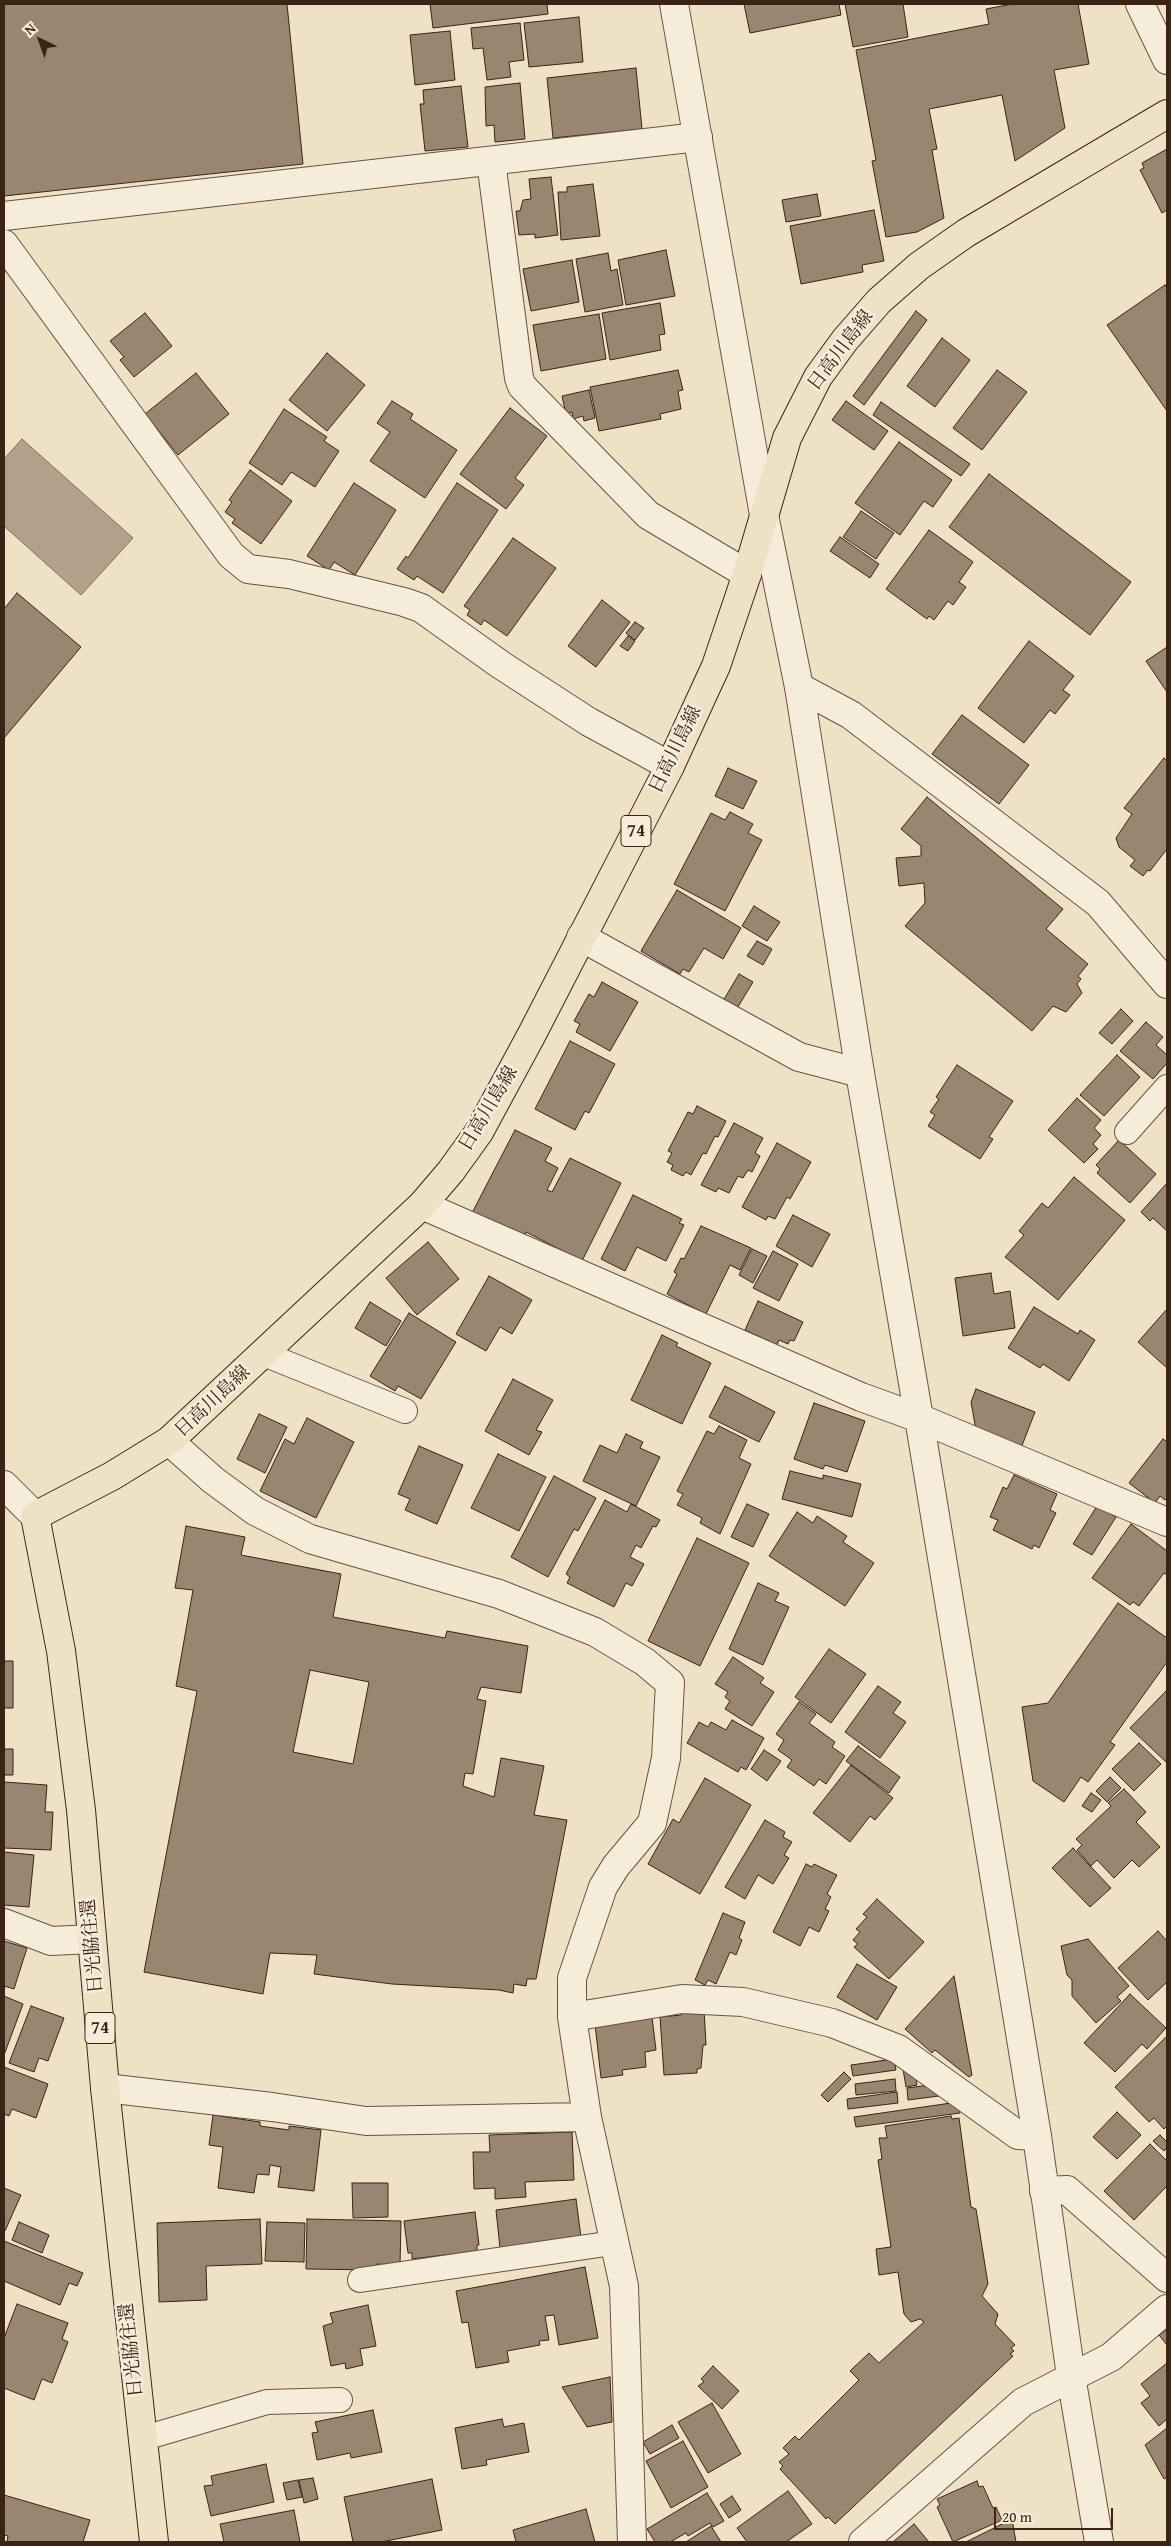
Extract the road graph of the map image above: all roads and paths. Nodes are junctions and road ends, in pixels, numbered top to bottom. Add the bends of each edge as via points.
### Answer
1 (674, 4) edge
2 (1140, 4) edge
3 (1167, 60) edge
4 (1167, 114) edge
5 (698, 137) junction
6 (491, 160) junction
7 (4, 216) edge
8 (4, 244) edge
9 (764, 515) junction
10 (747, 574) junction
11 (799, 687) junction
12 (670, 766) junction
13 (581, 937) junction
14 (1167, 984) edge
15 (860, 1072) junction
16 (1167, 1087) edge
17 (1127, 1132) dead end
18 (422, 1206) junction
19 (264, 1354) junction
20 (405, 1411) dead end
21 (919, 1418) junction
22 (169, 1442) junction
23 (4, 1485) edge
24 (35, 1516) junction
25 (1167, 1522) edge
26 (4, 1923) edge
27 (92, 1939) junction
28 (572, 2017) junction
29 (105, 2088) junction
30 (587, 2117) junction
31 (1036, 2136) junction
32 (1044, 2191) junction
33 (613, 2243) junction
34 (1167, 2278) edge
35 (360, 2280) dead end
36 (1167, 2309) edge
37 (1071, 2376) junction
38 (340, 2400) dead end
39 (142, 2439) junction
40 (154, 2542) edge
41 (632, 2542) edge
42 (863, 2542) edge
43 (1100, 2542) edge

1 - 5 street
2 - 3 street
4 - 9 main road, 日高川島線 / 74 via 966,233 919,266 879,301 818,377 787,438
5 - 6 street
5 - 9 street
6 - 7 street
6 - 10 street via 518,378 522,386 648,515
8 - 12 street via 232,555 248,569 289,574 421,608 588,722
9 - 10 main road, 日高川島線 / 74
9 - 11 street
10 - 12 main road, 日高川島線 / 74 via 716,666
11 - 14 street via 852,715 1098,903
11 - 15 street
12 - 13 main road, 日高川島線 / 74
13 - 15 street via 799,1057
13 - 18 main road, 日高川島線 / 74 via 479,1132
15 - 21 street
16 - 17 lane
18 - 19 main road, 日高川島線 / 74
18 - 21 street via 861,1397
19 - 20 lane
19 - 22 main road, 日高川島線 / 74
21 - 25 street
21 - 31 street
22 - 24 main road, 日高川島線 / 74
22 - 28 street via 255,1511 310,1540 499,1594 586,1628 645,1662 670,1683 666,1758 652,1823 603,1887 572,1978
23 - 24 street
24 - 27 main road, 日光脇往還 / 74 via 61,1651 81,1810
26 - 27 street via 51,1941
27 - 29 main road, 日光脇往還 / 74
28 - 30 street
28 - 31 street via 682,1999 743,2002 832,2023 898,2049 1018,2135
29 - 30 street via 366,2121
29 - 39 main road, 日光脇往還 / 74
30 - 33 street
31 - 32 street
32 - 34 street via 1067,2190
32 - 37 street
33 - 35 lane
33 - 41 street via 624,2286
36 - 37 street via 1111,2357
37 - 42 street via 1023,2402
37 - 43 street
38 - 39 lane via 267,2402
39 - 40 main road, 日光脇往還 / 74

